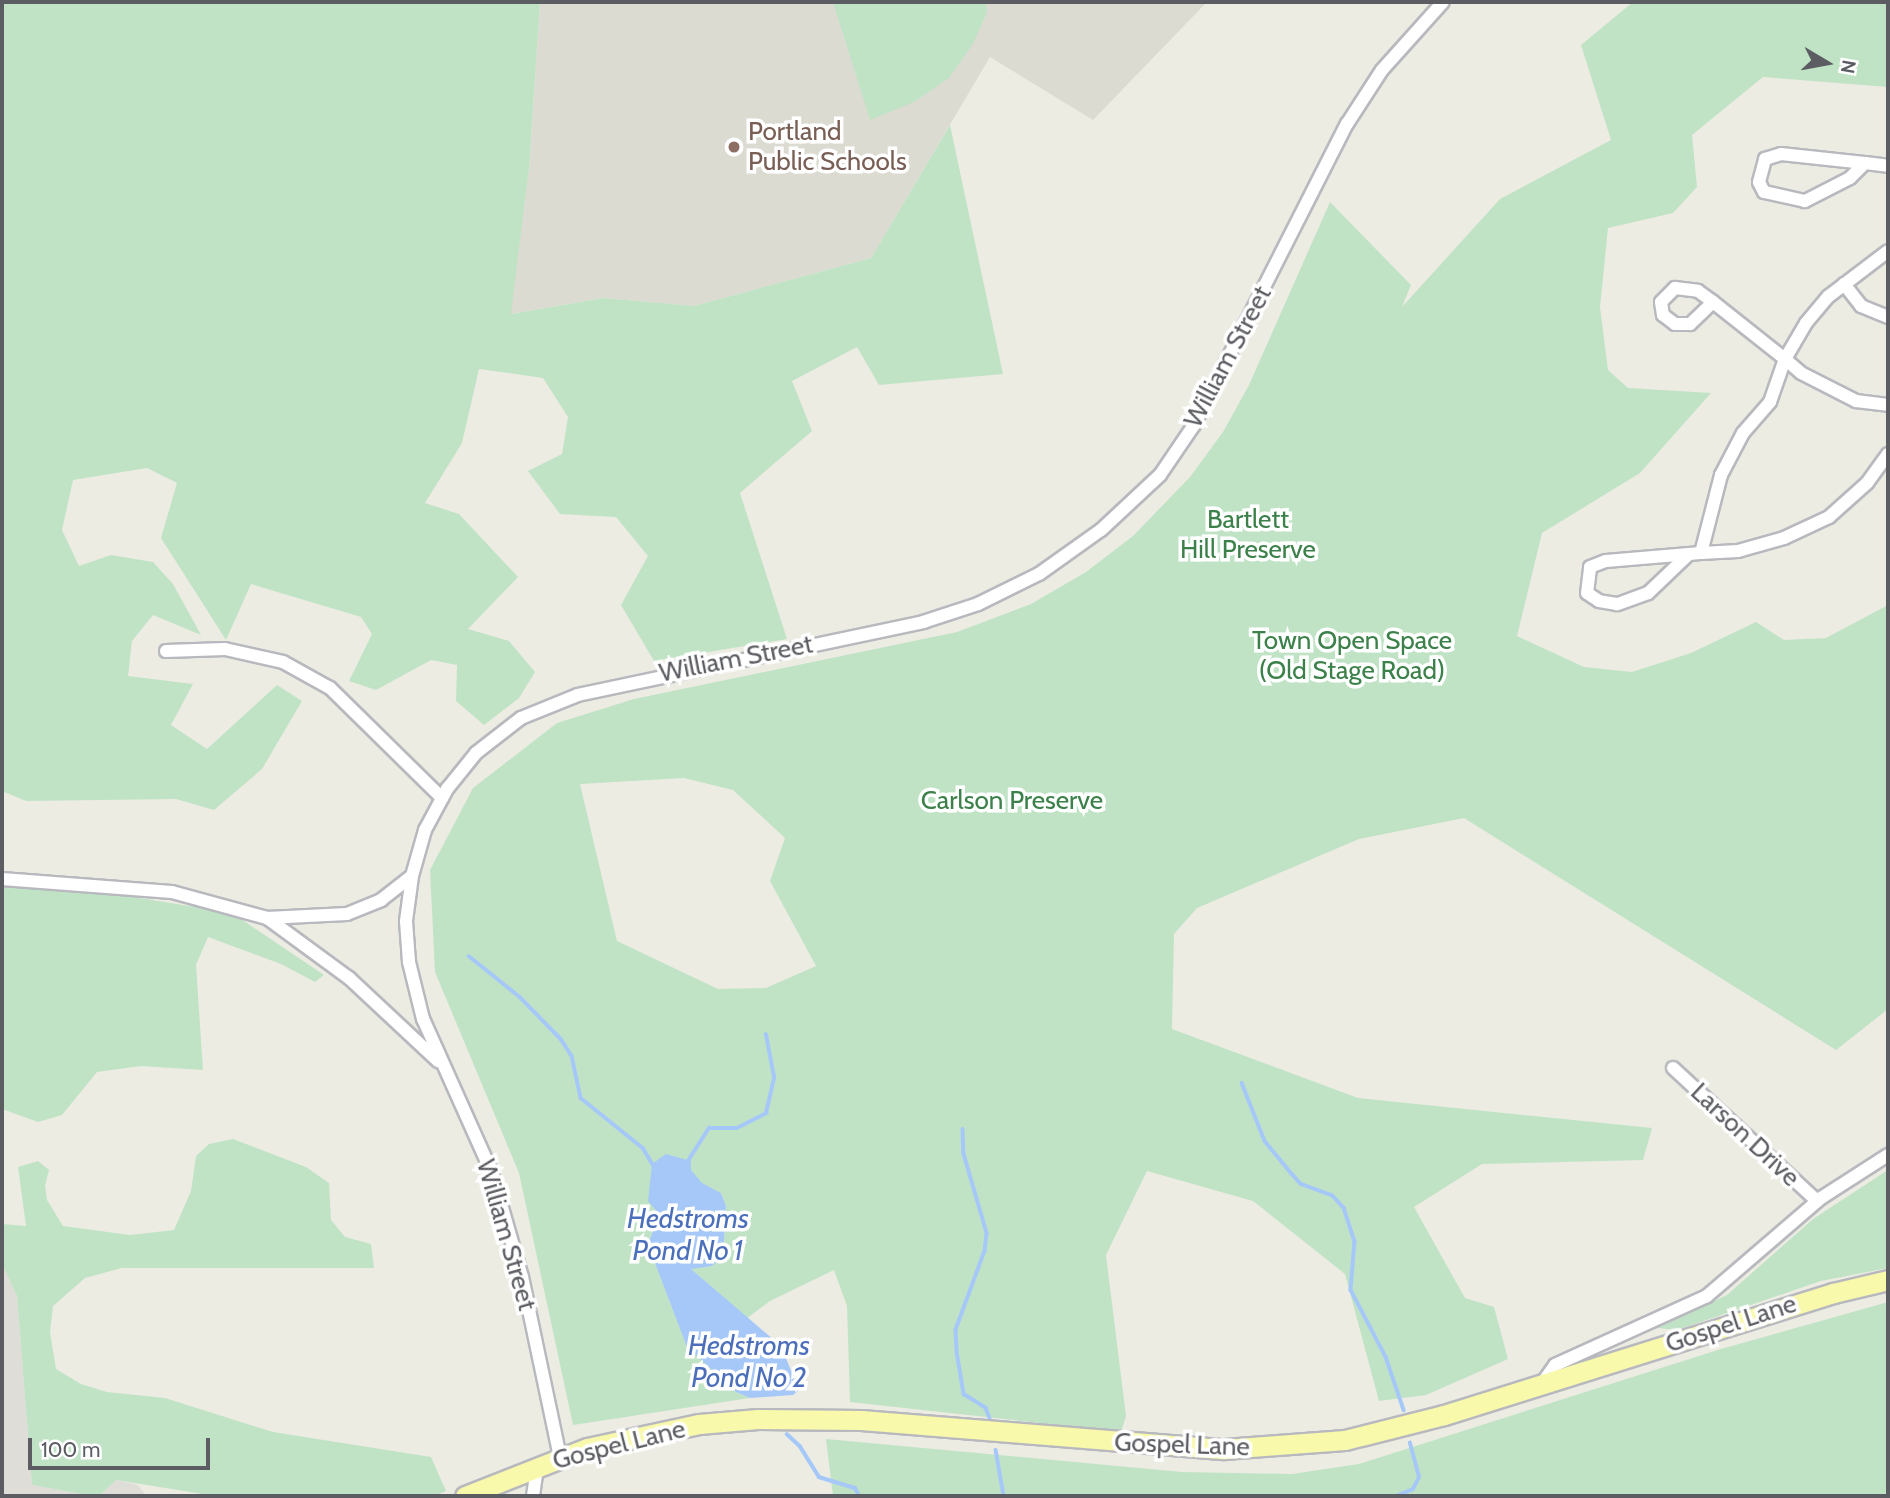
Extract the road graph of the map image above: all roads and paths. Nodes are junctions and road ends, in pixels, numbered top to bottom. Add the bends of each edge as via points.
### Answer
1 (1443, 2) edge
2 (1865, 163) junction
3 (1888, 166) edge
4 (1888, 251) edge
5 (1844, 285) junction
6 (1713, 302) dead end
7 (1888, 317) edge
8 (1785, 359) junction
9 (1888, 405) edge
10 (1888, 454) edge
11 (1695, 554) junction
12 (166, 651) dead end
13 (442, 798) junction
14 (412, 876) junction
15 (2, 880) edge
16 (267, 918) junction
17 (443, 1066) junction
18 (1673, 1068) dead end
19 (1888, 1155) edge
20 (1817, 1201) junction
21 (1888, 1280) edge
22 (1541, 1385) junction
23 (560, 1457) junction
24 (537, 1466) junction
25 (465, 1496) edge
26 (533, 1496) edge

1 - 13 street, William Street via 1382,70 1347,124 1311,187 1243,334 1194,425 1160,475 1101,530 1039,574 978,604 923,622 578,695 521,718 476,753
2 - 2 street via 1850,178 1805,201 1764,192 1759,182 1758,171 1765,159 1781,154
2 - 3 street
4 - 5 street
5 - 7 street via 1861,306
5 - 8 street via 1806,323
6 - 8 street
8 - 9 street via 1801,373 1856,401
8 - 11 street via 1770,402 1743,433 1721,475
10 - 11 street via 1867,483 1829,517 1784,538 1738,551
11 - 11 street via 1598,564 1590,567 1585,578 1587,593 1617,604 1648,593
12 - 13 street via 225,649 283,662 330,688
13 - 14 street, William Street via 425,830
14 - 16 street via 381,900 347,914
14 - 17 street, William Street via 406,921 409,962 423,1019
15 - 16 street via 172,892
16 - 17 street via 352,981
17 - 23 street, William Street via 492,1173 522,1277
18 - 20 street, Larson Drive
19 - 20 street
20 - 22 street via 1707,1296 1555,1365
21 - 22 main road, Gospel Lane via 1801,1302
22 - 23 main road, Gospel Lane via 1393,1429 1296,1446 1158,1446 861,1420 758,1419 650,1432
23 - 24 main road, Gospel Lane
24 - 25 main road, Gospel Lane
24 - 26 street

